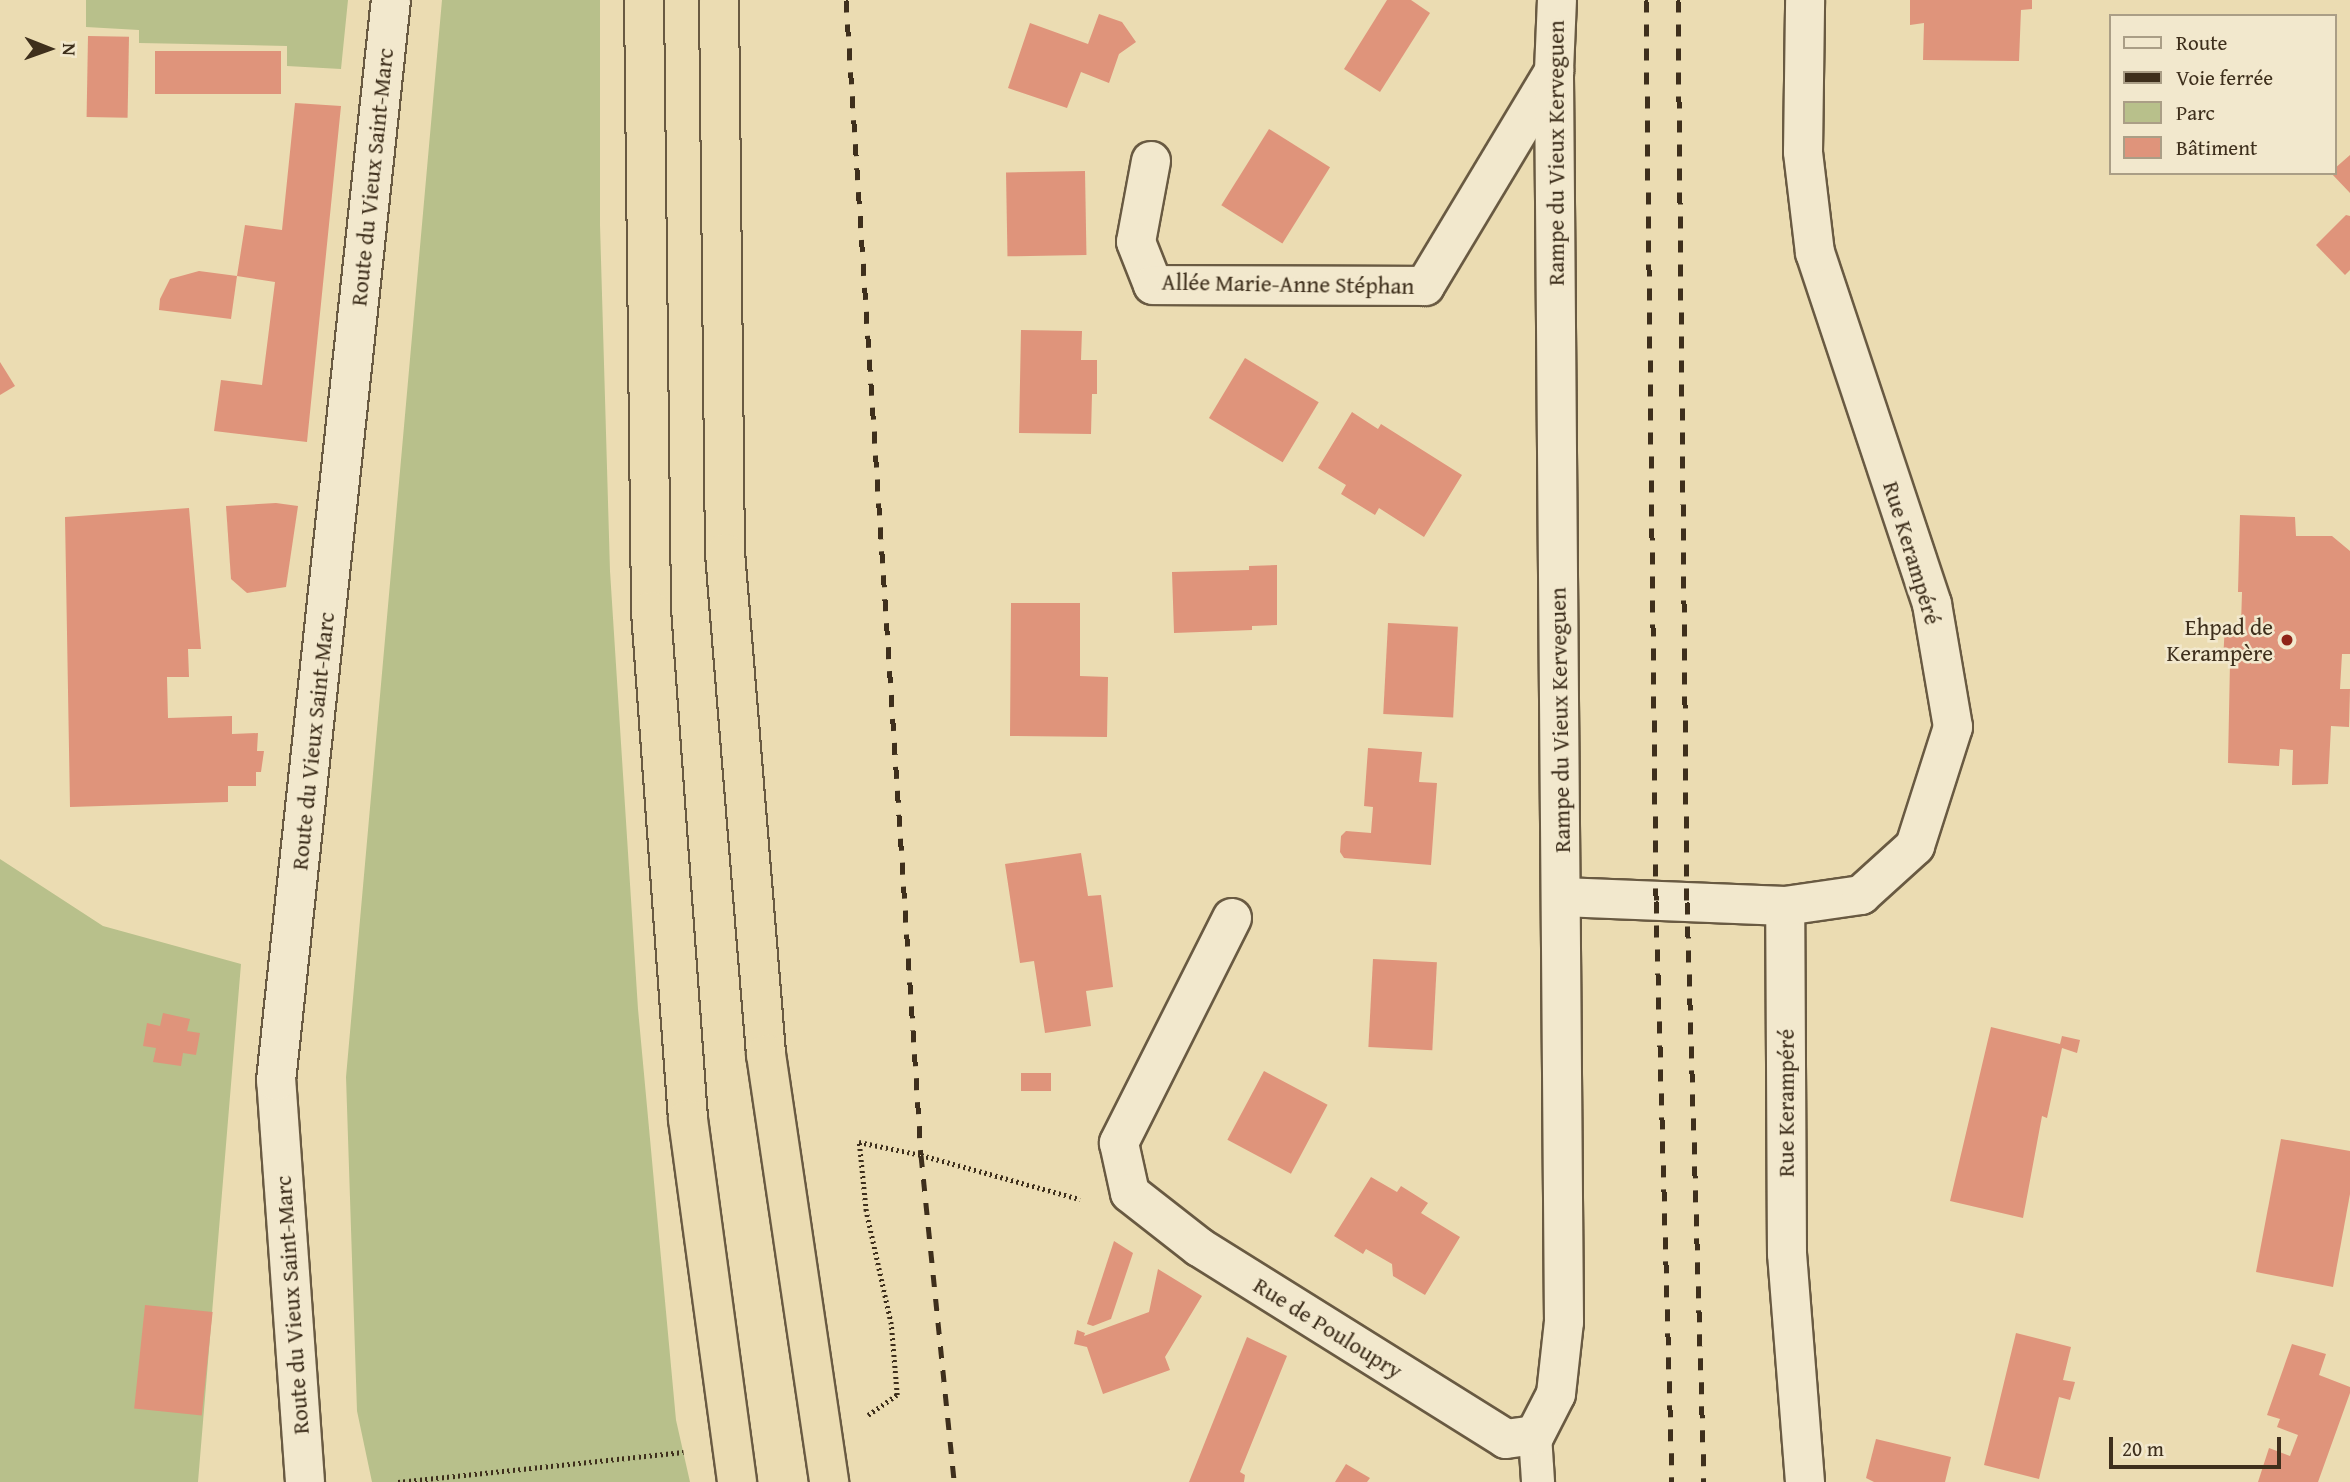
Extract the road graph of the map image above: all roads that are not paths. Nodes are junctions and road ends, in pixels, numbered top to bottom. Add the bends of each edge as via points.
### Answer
1 (391, 0) edge
2 (645, 0) edge
3 (719, 0) edge
4 (1557, 0) edge
5 (1805, 0) edge
6 (1554, 71) junction
7 (1151, 161) dead end
8 (1562, 897) junction
9 (1785, 906) junction
10 (1232, 918) dead end
11 (1535, 1435) junction
12 (305, 1482) edge
13 (737, 1482) edge
14 (829, 1482) edge
15 (1538, 1482) edge
16 (1805, 1482) edge

1 - 12 street, Route du Vieux Saint-Marc via 276,1081
2 - 13 highway via 651,611 688,1119
3 - 14 highway via 725,553 766,1054
4 - 6 street, Rampe du Vieux Kerveguen
5 - 9 street, Rue Kerampéré via 1803,152 1815,253 1932,604 1953,727 1914,846 1861,895
6 - 7 street, Allée Marie-Anne Stéphan via 1425,286 1153,285 1136,242
6 - 8 street, Rampe du Vieux Kerveguen
8 - 9 street
8 - 11 street, Rampe du Vieux Kerveguen via 1564,1322 1556,1394
9 - 16 street, Rue Kerampéré via 1787,1254
10 - 11 street, Rue de Pouloupry via 1119,1143 1130,1193 1199,1247 1506,1439
11 - 15 lane

